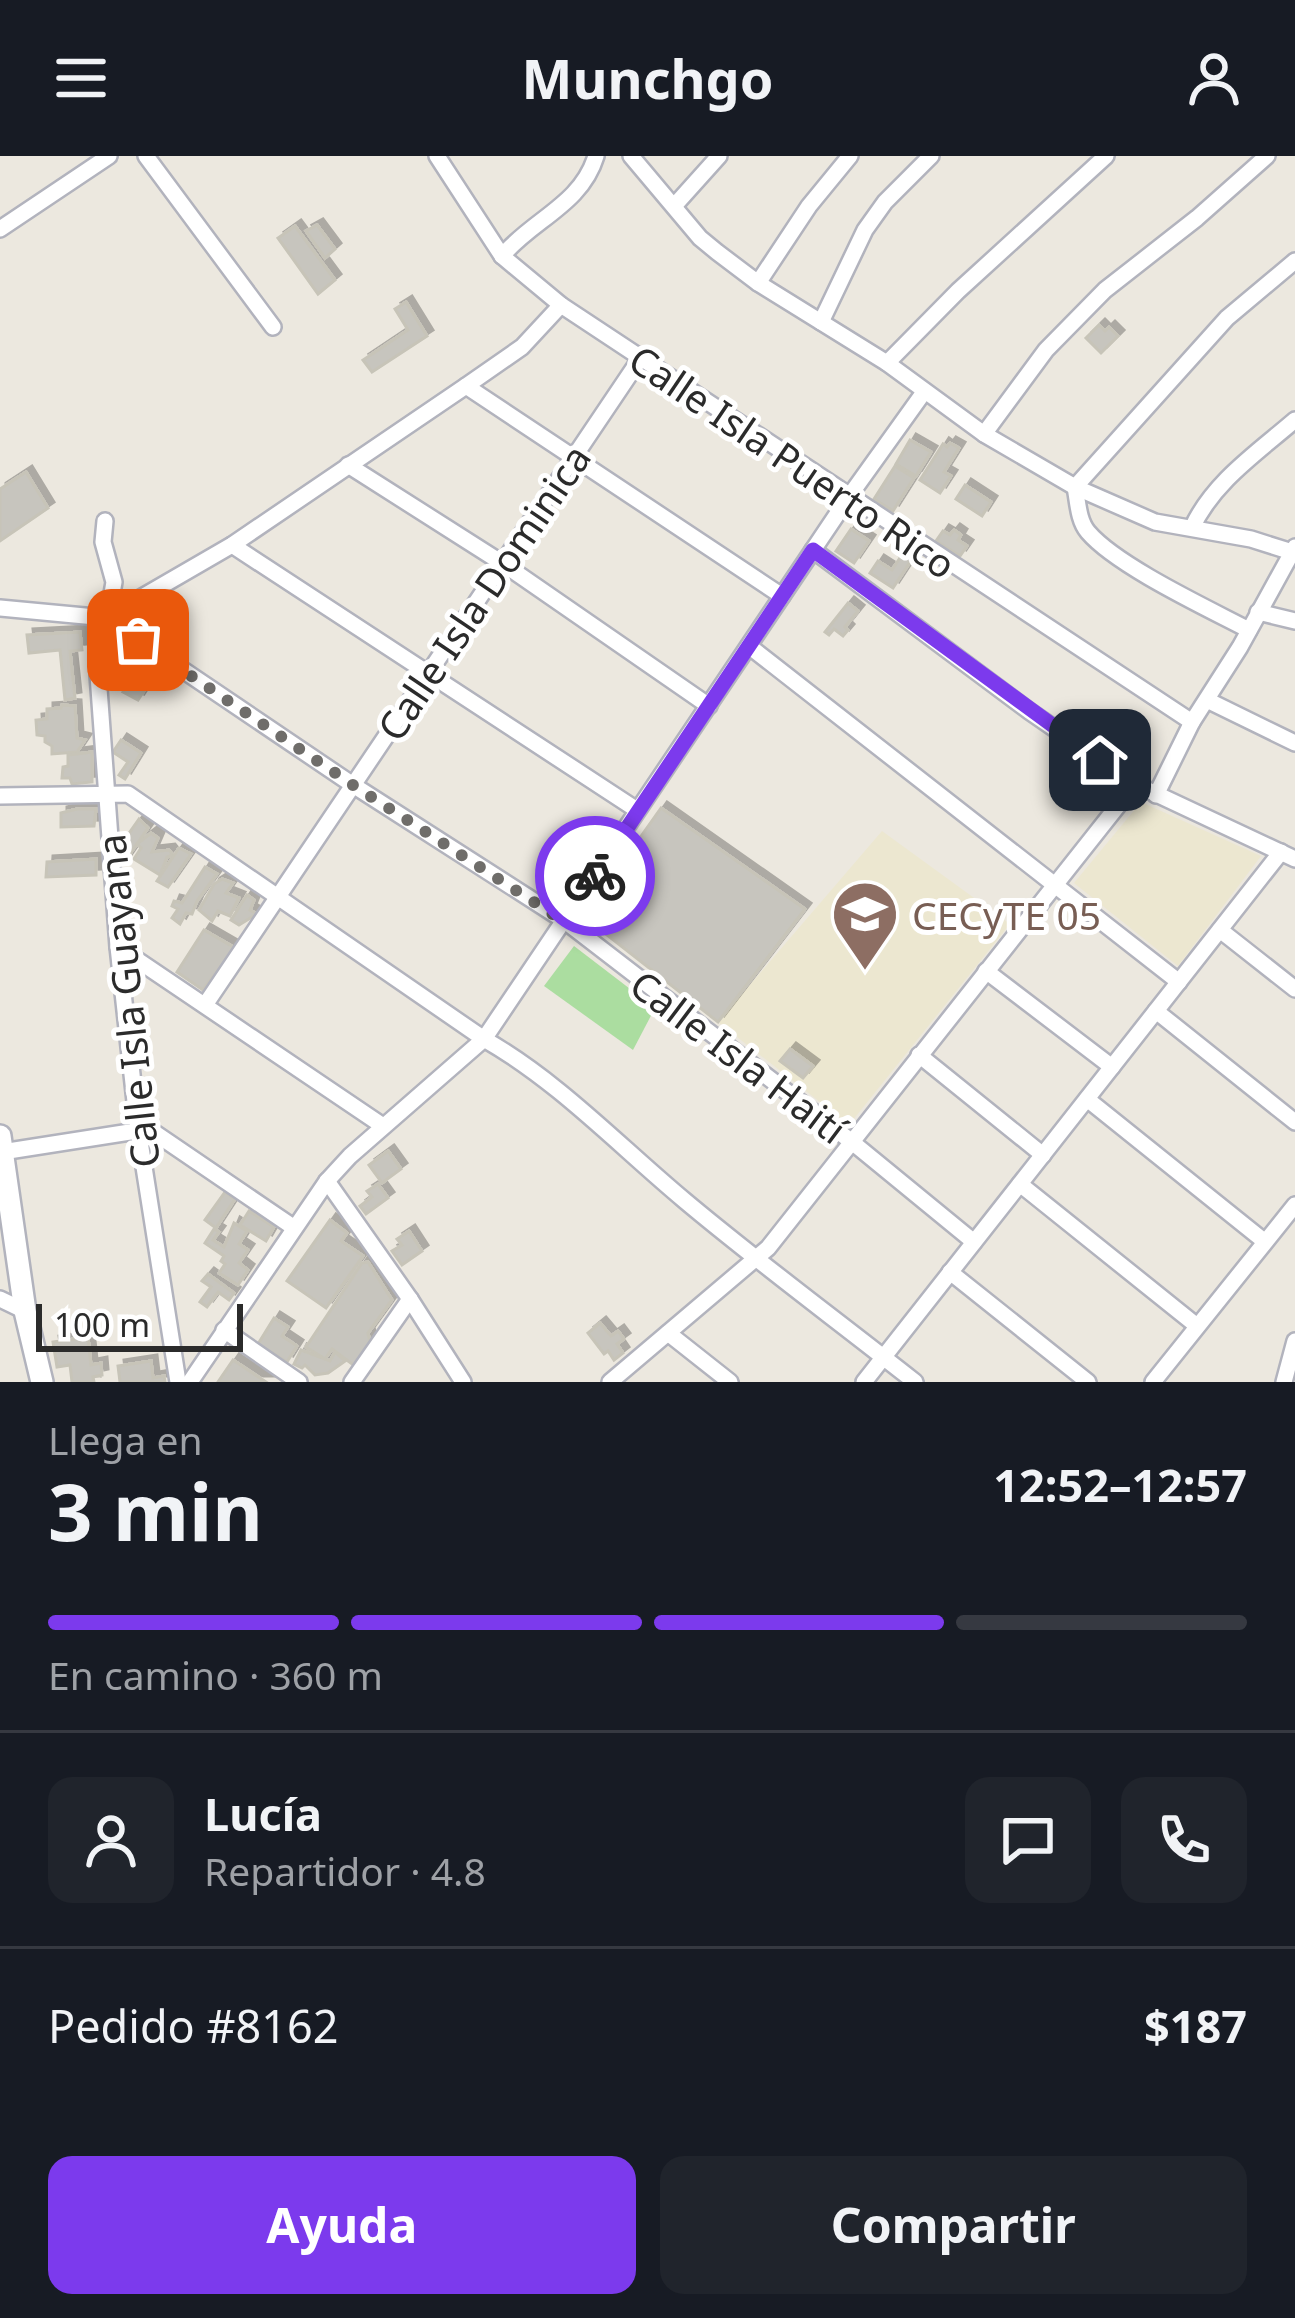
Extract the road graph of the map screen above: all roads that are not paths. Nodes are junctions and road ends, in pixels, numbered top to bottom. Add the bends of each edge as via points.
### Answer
1 (110, 156) edge
2 (146, 156) edge
3 (437, 156) edge
4 (596, 156) edge
5 (631, 156) edge
6 (719, 156) edge
7 (850, 156) edge
8 (932, 156) edge
9 (1106, 156) edge
10 (1267, 156) edge
11 (675, 205) junction
12 (0, 229) edge
13 (502, 256) junction
14 (1295, 261) edge
15 (758, 283) junction
16 (561, 305) junction
17 (821, 322) junction
18 (273, 327) dead end
19 (640, 359) junction
20 (887, 363) junction
21 (466, 386) junction
22 (924, 392) junction
23 (1295, 420) edge
24 (984, 434) junction
25 (574, 458) junction
26 (348, 465) junction
27 (1075, 487) junction
28 (848, 498) junction
29 (105, 521) dead end
30 (1192, 528) junction
31 (232, 545) junction
32 (813, 550) junction
33 (1294, 550) edge
34 (502, 563) junction
35 (782, 596) junction
36 (0, 608) edge
37 (1258, 612) junction
38 (106, 618) junction
39 (1295, 621) edge
40 (1249, 630) junction
41 (749, 646) junction
42 (428, 674) junction
43 (1207, 700) junction
44 (709, 706) junction
45 (1192, 722) junction
46 (1295, 743) edge
47 (1135, 784) junction
48 (353, 785) junction
49 (106, 791) junction
50 (1156, 795) junction
51 (0, 796) edge
52 (637, 810) junction
53 (1288, 856) edge
54 (1058, 885) junction
55 (277, 898) junction
56 (565, 922) junction
57 (1220, 930) junction
58 (118, 947) junction
59 (986, 971) junction
60 (1179, 982) junction
61 (1295, 988) edge
62 (205, 1005) junction
63 (1156, 1011) junction
64 (484, 1039) junction
65 (919, 1055) junction
66 (1112, 1067) junction
67 (1087, 1099) junction
68 (1295, 1122) edge
69 (383, 1126) junction
70 (138, 1129) junction
71 (0, 1136) edge
72 (852, 1142) junction
73 (2, 1152) edge
74 (1042, 1155) junction
75 (327, 1181) junction
76 (1020, 1184) junction
77 (1295, 1205) edge
78 (1288, 1222) edge
79 (293, 1227) junction
80 (1264, 1241) junction
81 (974, 1242) junction
82 (757, 1260) junction
83 (950, 1272) junction
84 (0, 1299) edge
85 (410, 1299) junction
86 (26, 1311) junction
87 (1197, 1326) junction
88 (224, 1330) junction
89 (668, 1333) junction
90 (1294, 1349) edge
91 (883, 1357) junction
92 (41, 1382) edge
93 (178, 1382) edge
94 (190, 1382) edge
95 (299, 1382) edge
96 (352, 1382) edge
97 (463, 1382) edge
98 (610, 1382) edge
99 (730, 1382) edge
100 (864, 1382) edge
101 (915, 1382) edge
102 (1088, 1382) edge
103 (1153, 1382) edge
104 (1284, 1382) edge

1 - 12 street
2 - 18 street
3 - 13 street, Calle Isla Puerto Rico
4 - 13 street via 571,201
5 - 11 street
6 - 11 street
7 - 15 street
8 - 17 street via 865,230
9 - 20 street
10 - 24 street via 1105,290 1046,350
11 - 15 street via 700,238
13 - 16 street, Calle Isla Puerto Rico
14 - 27 street via 1204,341
15 - 17 street
16 - 19 street, Calle Isla Puerto Rico
16 - 21 street via 522,347
17 - 20 street
19 - 25 street, Calle Isla Dominica
19 - 28 street, Calle Isla Puerto Rico
20 - 22 street
21 - 25 street
21 - 26 street
22 - 24 street
22 - 28 street
23 - 30 street via 1221,484
24 - 27 street
25 - 34 street, Calle Isla Dominica
25 - 35 street
26 - 31 street
26 - 34 street
27 - 30 street via 1155,522
27 - 40 street via 1089,534
28 - 32 street
28 - 45 street, Calle Isla Puerto Rico
29 - 38 street, Calle Isla Guayana via 114,582
30 - 33 street
31 - 38 street
31 - 42 street
32 - 35 street
32 - 47 street
33 - 37 street
34 - 42 street, Calle Isla Dominica
34 - 44 street
35 - 41 street
36 - 38 street, Calle Isla Haití
37 - 39 street
37 - 40 street
38 - 48 street, Calle Isla Haití
38 - 49 street, Calle Isla Guayana via 98,675
40 - 43 street
41 - 44 street
41 - 54 street
42 - 48 street, Calle Isla Dominica
42 - 52 street
43 - 45 street
43 - 46 street
44 - 52 street
45 - 50 street
47 - 50 street
47 - 54 street
48 - 55 street, Calle Isla Dominica
48 - 56 street, Calle Isla Haití
49 - 51 street
49 - 55 street via 128,794
49 - 58 street, Calle Isla Guayana
50 - 53 street
52 - 56 street
53 - 57 street
54 - 59 street
54 - 60 street
55 - 62 street, Calle Isla Dominica
55 - 64 street
56 - 64 street
56 - 72 street, Calle Isla Haití
57 - 60 street
57 - 61 street
58 - 62 street
58 - 70 street, Calle Isla Guayana
59 - 65 street
59 - 66 street
60 - 63 street
62 - 69 street
63 - 66 street
63 - 68 street
64 - 69 street
64 - 82 street via 565,1093
65 - 72 street
65 - 74 street
66 - 67 street
67 - 74 street
67 - 80 street
69 - 75 street
70 - 73 street
70 - 79 street via 157,1133
70 - 93 street, Calle Isla Guayana
71 - 73 street
72 - 81 street, Calle Isla Haití
72 - 82 street
73 - 86 street
74 - 76 street
75 - 79 street
75 - 85 street
76 - 81 street
76 - 87 street
77 - 78 street
78 - 80 street
79 - 88 street
80 - 87 street
81 - 83 street
82 - 89 street
82 - 91 street
83 - 91 street
83 - 102 street
84 - 86 street
85 - 96 street
85 - 97 street
86 - 92 street
87 - 103 street
88 - 94 street
88 - 95 street
89 - 98 street
89 - 99 street
90 - 104 street
91 - 100 street
91 - 101 street

